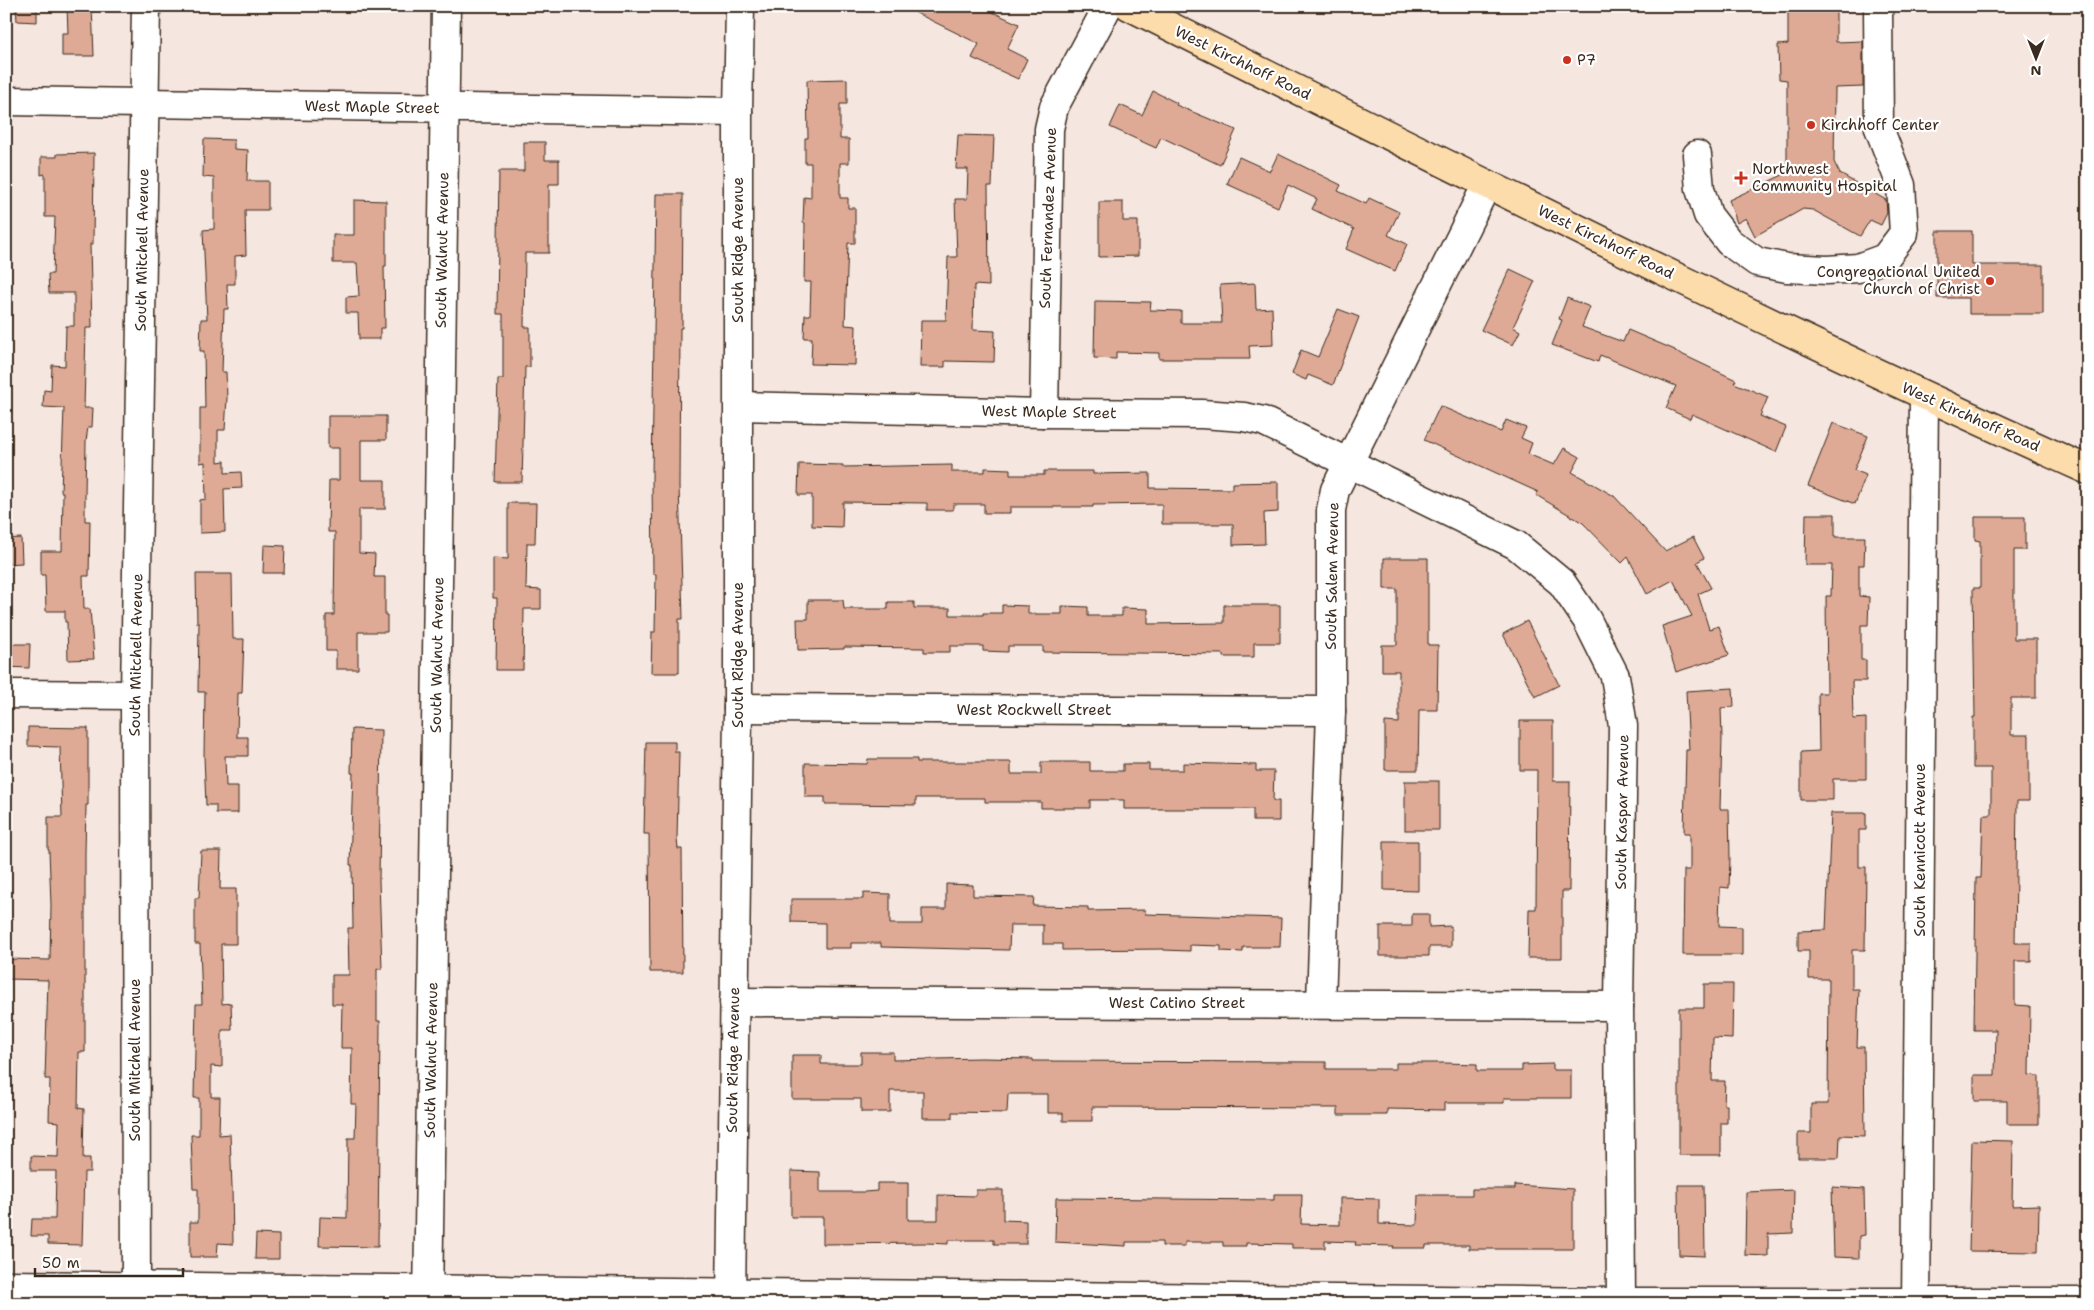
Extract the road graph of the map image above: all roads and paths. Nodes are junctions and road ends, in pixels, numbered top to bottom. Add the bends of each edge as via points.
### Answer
1 (146, 6) edge
2 (446, 6) edge
3 (740, 6) edge
4 (1108, 6) edge
5 (1129, 6) edge
6 (1878, 6) edge
7 (6, 101) edge
8 (145, 103) junction
9 (444, 109) junction
10 (738, 112) junction
11 (1697, 155) dead end
12 (1487, 184) junction
13 (1924, 397) junction
14 (738, 406) junction
15 (1044, 413) junction
16 (1350, 462) junction
17 (2088, 470) edge
18 (6, 694) edge
19 (135, 695) junction
20 (738, 708) junction
21 (1331, 711) junction
22 (734, 1002) junction
23 (1322, 1003) junction
24 (1619, 1006) junction
25 (6, 1285) edge
26 (136, 1295) edge
27 (428, 1296) edge
28 (731, 1299) edge
29 (1122, 1300) edge
30 (1621, 1302) junction
31 (2088, 1302) edge
32 (1916, 1303) edge

1 - 8 street, South Mitchell Avenue
2 - 9 street, South Walnut Avenue
3 - 10 street, South Ridge Avenue
4 - 15 street, South Fernandez Avenue via 1054,107 1049,129
5 - 12 main road, West Kirchhoff Road
6 - 11 street via 1879,128 1902,185 1904,233 1885,258 1858,268 1827,270 1787,268 1757,262 1729,242 1708,215 1700,189
7 - 8 street, West Maple Street
8 - 9 street, West Maple Street
8 - 19 street, South Mitchell Avenue
9 - 10 street, West Maple Street
9 - 27 street, South Walnut Avenue
10 - 14 street, South Ridge Avenue
12 - 13 main road, West Kirchhoff Road
12 - 16 street, South Salem Avenue
13 - 17 main road, West Kirchhoff Road
13 - 32 street, South Kennicott Avenue
14 - 15 street, West Maple Street
14 - 20 street, South Ridge Avenue
15 - 16 street, West Maple Street via 1244,417 1263,421
16 - 21 street, South Salem Avenue via 1335,490 1331,510
16 - 24 street, South Kaspar Avenue via 1516,545 1562,583 1588,620 1615,676 1624,726
18 - 19 street
19 - 26 street, South Mitchell Avenue
20 - 21 street, West Rockwell Street
20 - 22 street, South Ridge Avenue
21 - 23 street, South Salem Avenue
22 - 23 street, West Catino Street
22 - 28 street, South Ridge Avenue
23 - 24 street, West Catino Street
24 - 30 street, South Kaspar Avenue
25 - 26 street
26 - 27 street
27 - 28 street
28 - 29 street
29 - 30 street
30 - 32 street
31 - 32 street

